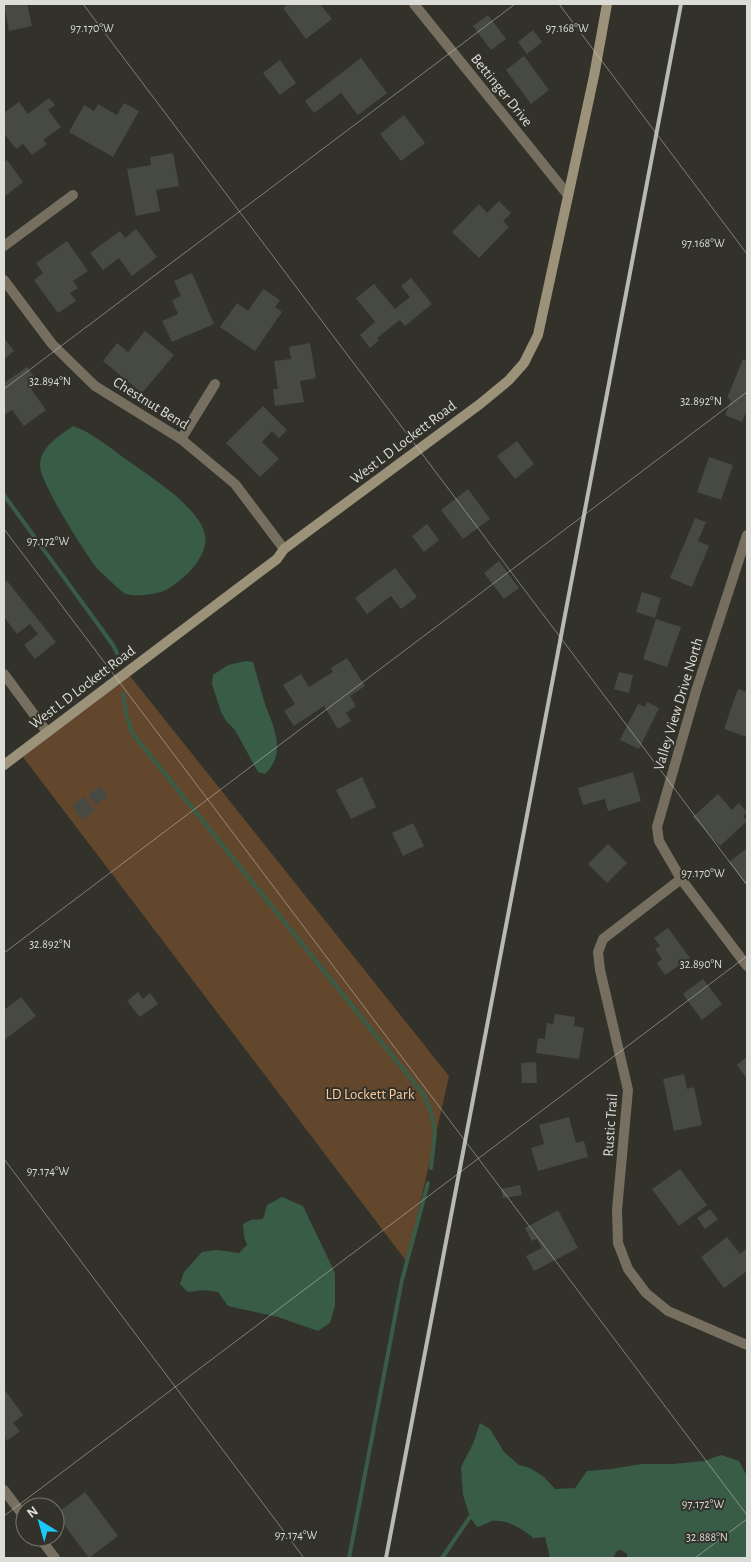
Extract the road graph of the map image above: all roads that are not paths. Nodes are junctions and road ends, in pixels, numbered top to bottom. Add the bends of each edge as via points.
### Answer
1 (414, 4) edge
2 (607, 4) edge
3 (73, 195) dead end
4 (568, 195) junction
5 (4, 246) edge
6 (4, 280) edge
7 (215, 384) dead end
8 (180, 438) junction
9 (747, 535) edge
10 (284, 549) junction
11 (4, 674) edge
12 (47, 732) junction
13 (4, 765) edge
14 (681, 879) junction
15 (747, 966) edge
16 (747, 1345) edge
17 (4, 1490) edge
18 (15, 1505) edge
19 (47, 1547) edge
20 (55, 1558) edge

1 - 4 street, Bettinger Drive
2 - 4 main road, West L D Lockett Road
3 - 5 street
4 - 10 main road, West L D Lockett Road via 538,335 524,363 480,404
6 - 8 street, Chestnut Bend via 52,344 95,386
7 - 8 street
8 - 10 street, Chestnut Bend via 235,484
9 - 14 street, Valley View Drive North via 696,691 657,827 659,841
10 - 12 main road, West L D Lockett Road via 277,559
11 - 12 street
12 - 13 main road, West L D Lockett Road
14 - 15 street, Valley View Drive North
14 - 16 street, Rustic Trail via 603,939 598,952 628,1090 617,1210 618,1243 628,1269 646,1293 668,1311
17 - 18 street
19 - 20 street

